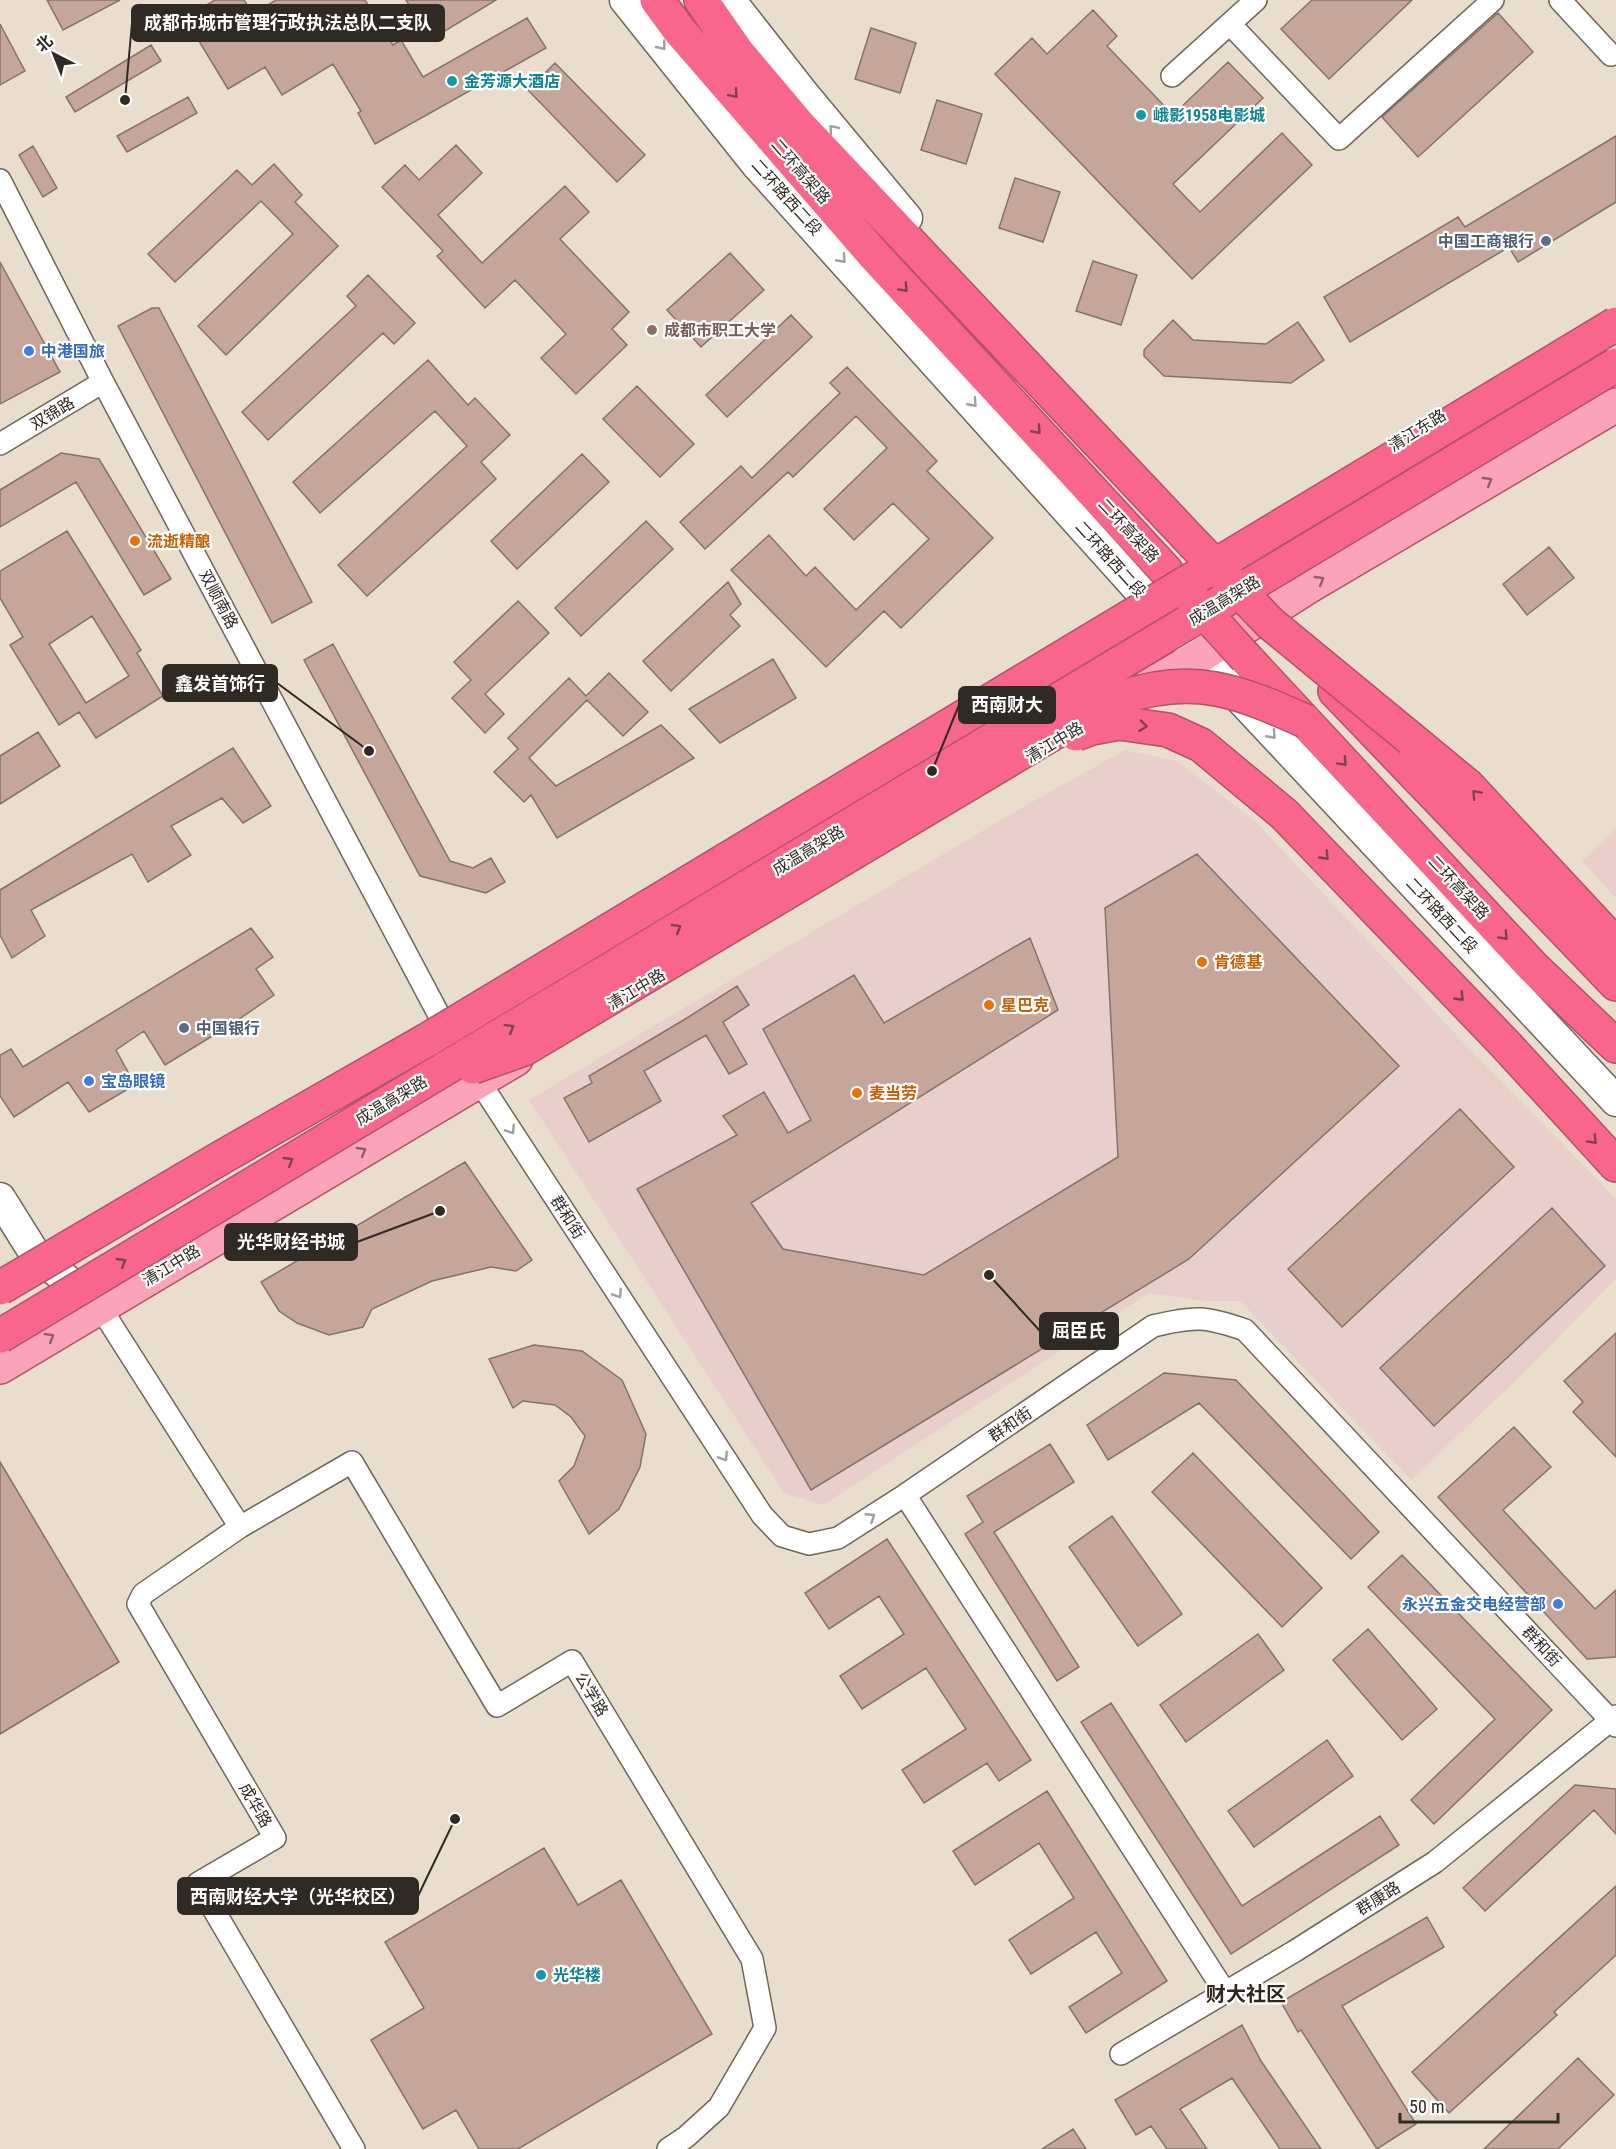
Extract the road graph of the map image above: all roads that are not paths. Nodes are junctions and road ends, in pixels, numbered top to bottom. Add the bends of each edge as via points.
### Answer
1 (625, 0) edge
2 (657, 0) edge
3 (701, 0) edge
4 (730, 0) edge
5 (1256, 0) edge
6 (1493, 0) edge
7 (1560, 0) edge
8 (1230, 24) junction
9 (1611, 54) dead end
10 (1172, 76) dead end
11 (0, 180) edge
12 (1616, 307) edge
13 (1616, 324) edge
14 (1616, 365) edge
15 (104, 382) junction
16 (1616, 405) edge
17 (0, 444) edge
18 (1218, 553) junction
19 (1147, 599) junction
20 (1270, 617) junction
21 (1200, 656) junction
22 (1305, 721) junction
23 (1007, 761) junction
24 (1616, 945) edge
25 (1616, 971) edge
26 (1616, 984) edge
27 (440, 1017) junction
28 (1616, 1046) edge
29 (479, 1081) junction
30 (406, 1090) junction
31 (1616, 1101) edge
32 (1616, 1165) edge
33 (0, 1198) edge
34 (35, 1254) junction
35 (0, 1270) edge
36 (0, 1276) edge
37 (0, 1288) edge
38 (100, 1307) junction
39 (0, 1335) edge
40 (0, 1367) edge
41 (905, 1495) junction
42 (240, 1527) junction
43 (1614, 1720) edge
44 (1225, 1992) junction
45 (1121, 2054) dead end
46 (354, 2149) edge
47 (668, 2149) edge

1 -> 19 main road, 二环路西二段 via 756,164
2 -> 22 highway, 二环高架路, bridge via 873,254
3 - 20 highway, 二环高架路, bridge via 797,123
18 -> 4 main road via 1044,373 889,198
5 - 8 street
6 - 8 street via 1338,139
7 - 9 street
8 - 10 street
11 - 15 street, 双顺南路
12 - 18 main road, 清江东路
13 - 37 highway, 成温高架路, bridge via 427,1040
30 -> 14 highway, 成温高架路, bridge
15 - 17 street, 双锦路
15 - 27 street, 双顺南路
20 -> 16 main road
18 - 19 main road
18 - 20 main road
19 - 21 main road, 二环路西二段
19 - 27 main road
20 - 21 main road, 清江中路
24 -> 20 highway, bridge via 1468,786
20 - 25 main road
20 - 26 highway, 二环高架路, bridge
21 - 29 main road, 清江中路
21 -> 31 main road, 二环路西二段
22 - 23 highway, bridge via 1215,687 1160,687 1118,698
22 -> 28 highway, 二环高架路 via 1533,967
23 - 30 highway, bridge via 524,1048
23 -> 32 highway, bridge via 1092,728 1119,723 1167,730 1201,745 1284,814
27 - 34 main road
38 -> 29 main road, 清江中路
29 -> 41 street, 群和街 via 762,1515 782,1536 809,1544 838,1538
39 -> 30 highway, 成温高架路, bridge
33 - 34 main road
34 - 35 main road
34 - 36 main road
34 - 38 main road
40 -> 38 main road, 清江中路
38 - 42 street
41 - 43 street, 群和街 via 1154,1326 1188,1318 1216,1320 1245,1330
41 - 44 street
42 - 46 street, 成华路 via 143,1594 138,1604 275,1838 198,1883
42 - 47 street, 公学路 via 352,1462 497,1706 572,1661 752,1959 765,2028 719,2107
43 - 44 street, 群康路 via 1435,1862
44 - 45 street, 群康路

